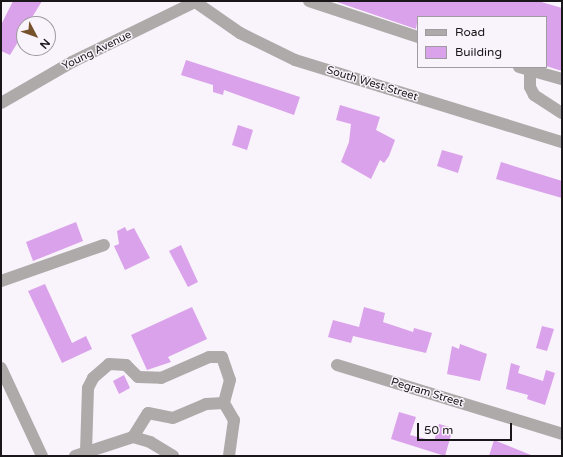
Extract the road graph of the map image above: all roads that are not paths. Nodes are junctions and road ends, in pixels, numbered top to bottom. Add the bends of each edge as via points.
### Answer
1 (195, 1) edge
2 (309, 1) edge
3 (417, 37) edge
4 (525, 68) edge
5 (562, 79) edge
6 (1, 103) edge
7 (562, 113) edge
8 (562, 142) edge
9 (104, 245) dead end
10 (1, 281) edge
11 (337, 365) dead end
12 (1, 368) edge
13 (224, 404) junction
14 (562, 434) edge
15 (133, 437) junction
16 (80, 454) edge
17 (42, 456) edge
18 (173, 456) edge
19 (229, 456) edge

1 - 6 street, Young Avenue via 105,46
1 - 8 street, South West Street via 240,33 295,60
2 - 3 street
4 - 5 street
4 - 7 street via 534,95
9 - 10 street
11 - 14 street, Pegram Street
12 - 17 street
13 - 15 street via 206,404 173,418 148,413
13 - 16 street via 230,380 222,357 209,357 161,378 138,377 126,365 109,364 92,378 88,388
13 - 19 street via 234,420
15 - 16 street
15 - 18 street via 150,442

